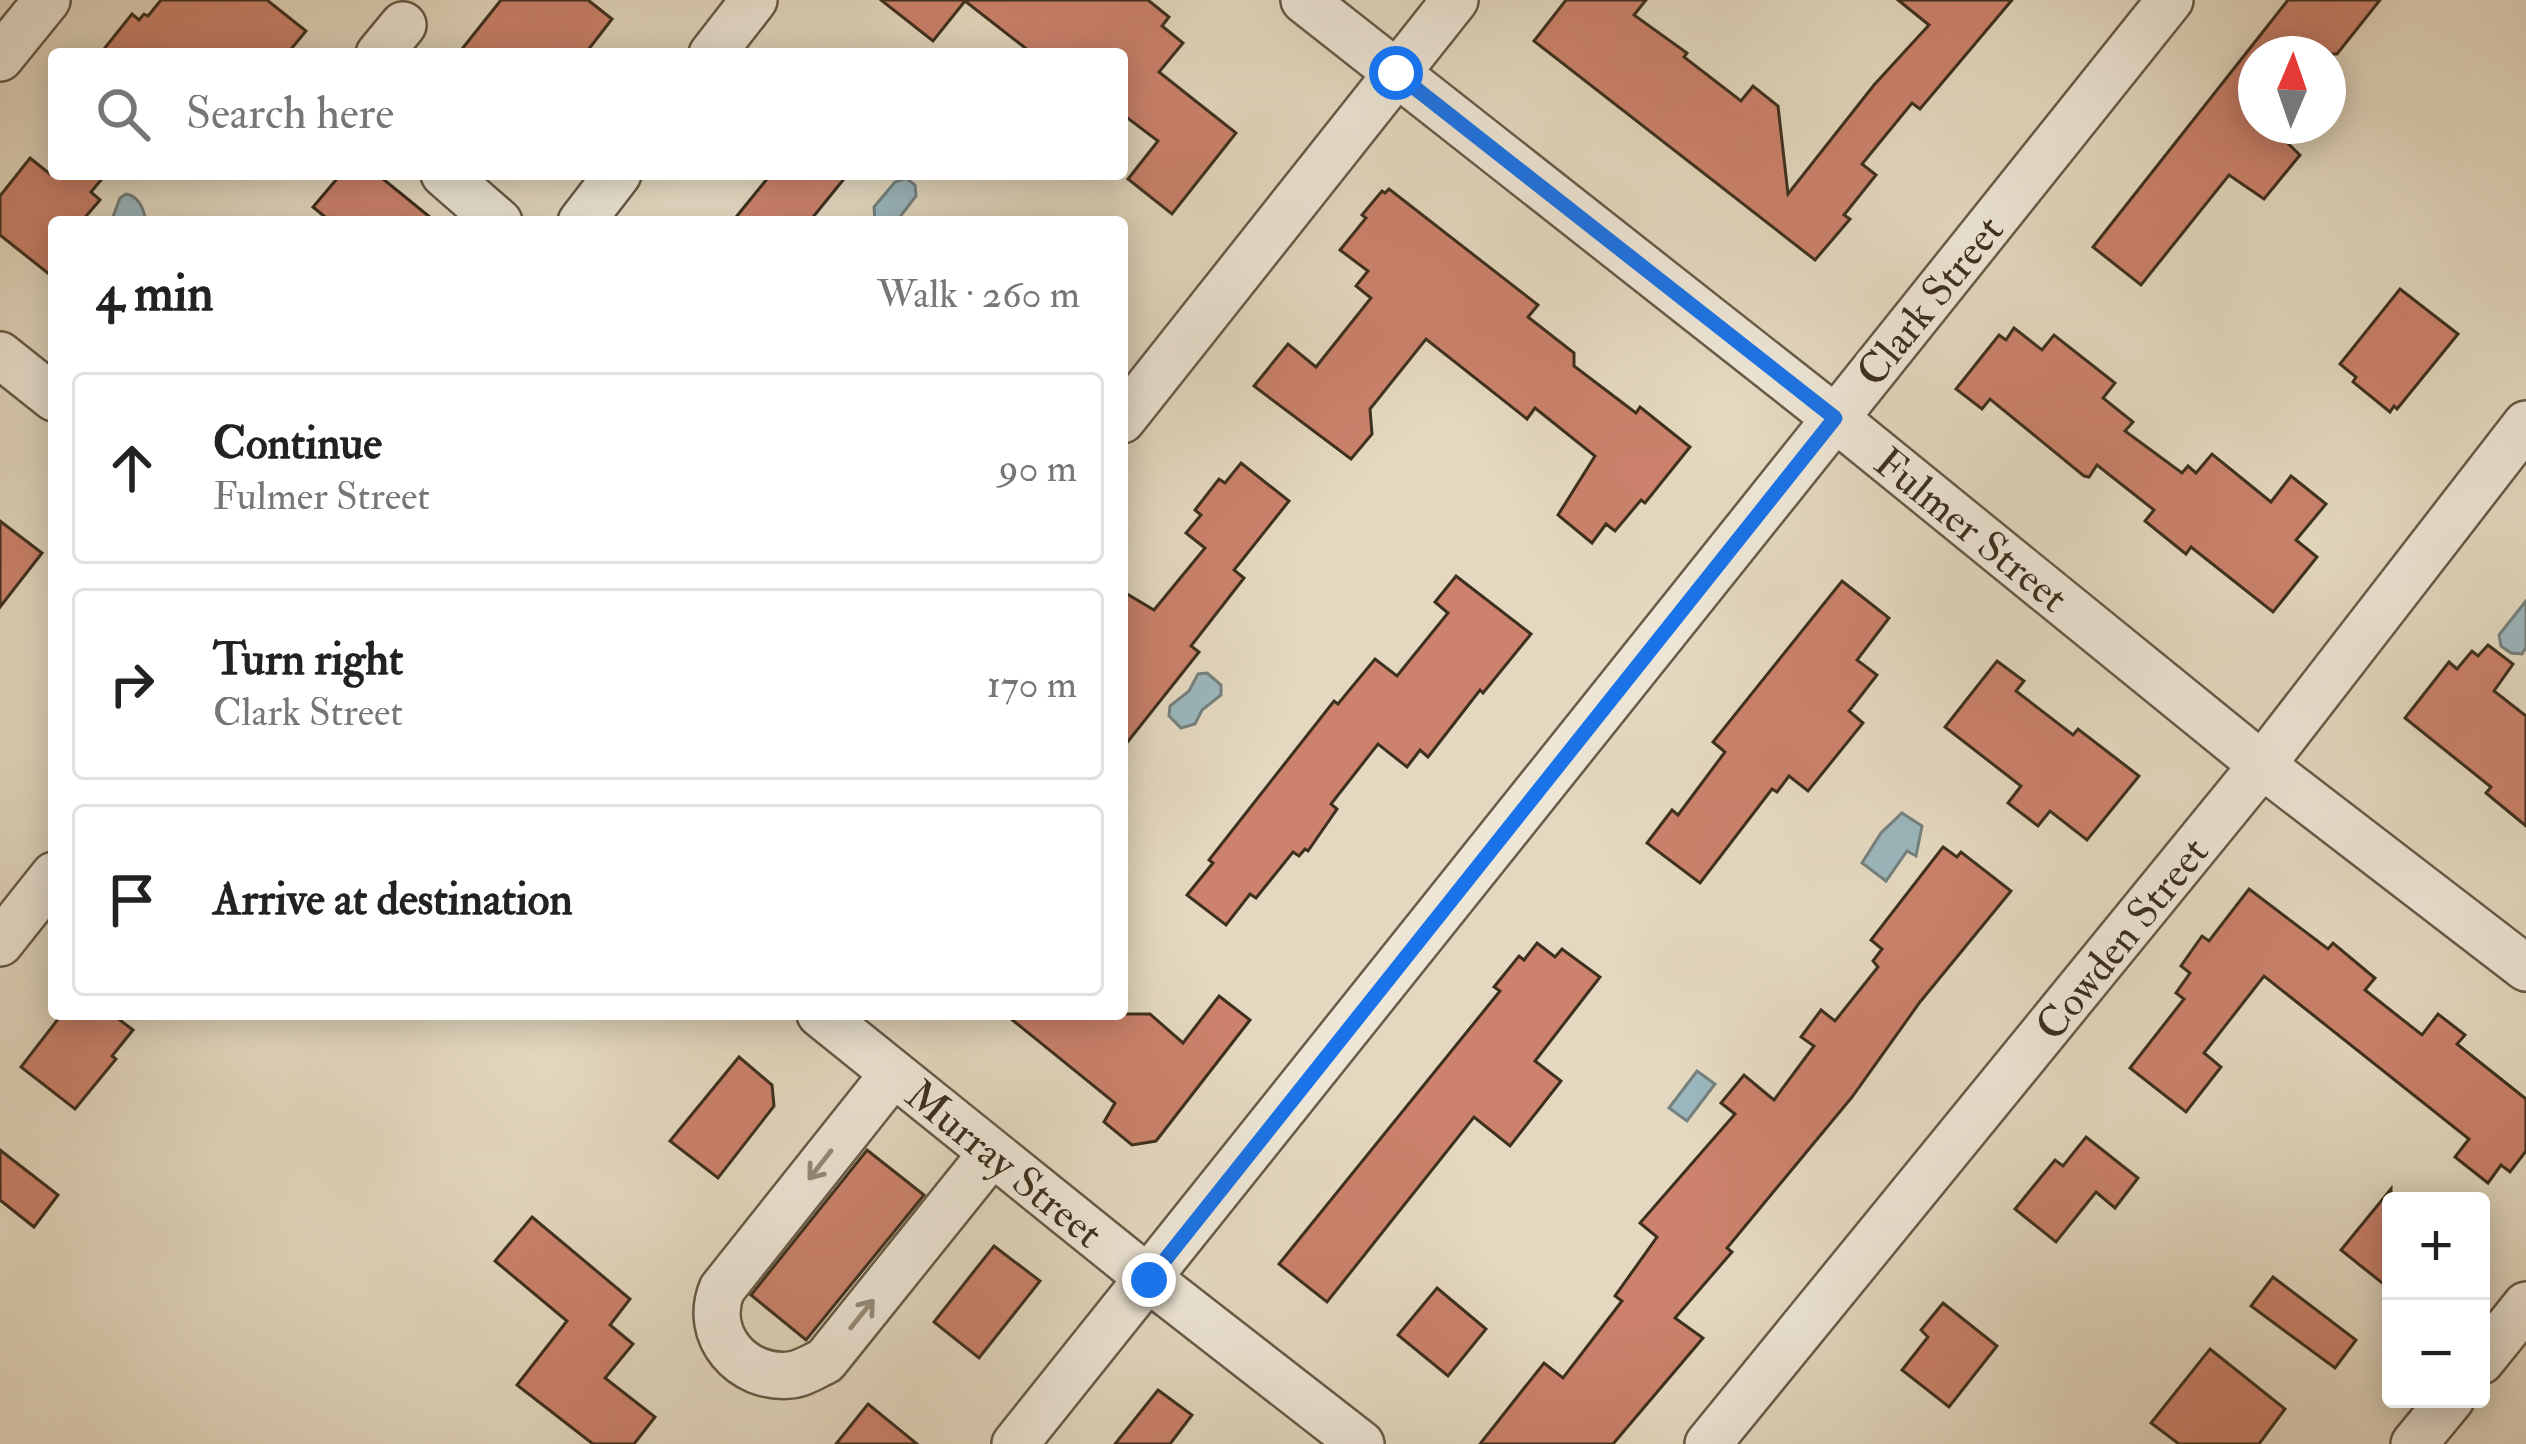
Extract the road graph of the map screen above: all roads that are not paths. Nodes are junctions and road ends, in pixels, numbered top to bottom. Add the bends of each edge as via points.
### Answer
1 (47, 0) edge
2 (754, 0) edge
3 (1304, 0) edge
4 (1455, 0) edge
5 (2170, 0) edge
6 (717, 48) edge
7 (0, 58) edge
8 (1396, 73) junction
9 (451, 180) edge
10 (613, 180) edge
11 (493, 216) edge
12 (586, 216) edge
13 (0, 355) edge
14 (48, 393) edge
15 (1128, 412) edge
16 (1835, 418) junction
17 (2526, 424) edge
18 (2262, 765) junction
19 (48, 883) edge
20 (0, 943) edge
21 (2526, 968) edge
22 (827, 1020) edge
23 (893, 1073) junction
24 (992, 1153) junction
25 (1149, 1280) junction
26 (2526, 1305) edge
27 (2490, 1350) edge
28 (2444, 1408) edge
29 (1016, 1444) edge
30 (1361, 1444) edge
31 (1708, 1444) edge
32 (2414, 1444) edge

1 - 7 street
2 - 6 street
3 - 8 street, Fulmer Street
4 - 8 street
5 - 16 street, Clark Street
8 - 15 street
8 - 16 street, Fulmer Street
9 - 11 street
10 - 12 street
13 - 14 street
16 - 18 street, Fulmer Street
16 - 25 street, Clark Street
17 - 18 street, Cowden Street
18 - 21 street, Fulmer Street
18 - 31 street, Cowden Street
19 - 20 street
22 - 23 street, Murray Street
23 - 24 street, Murray Street
23 -> 24 street via 722,1289 718,1322 737,1361 794,1376 824,1361
24 - 25 street, Murray Street
25 - 29 street, Clark Street
25 - 30 street, Murray Street
26 - 27 street
28 - 32 street

